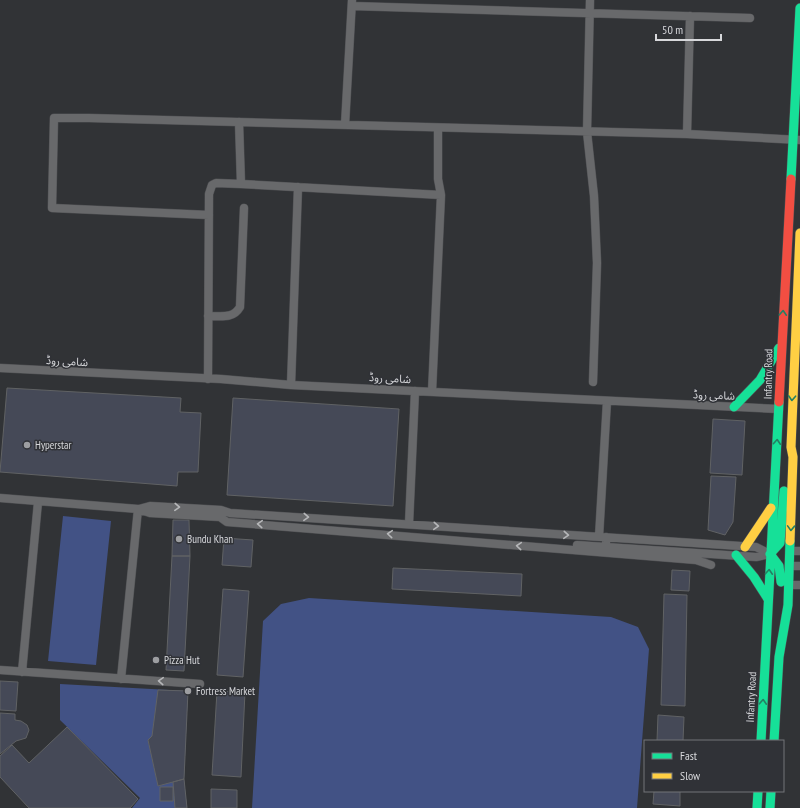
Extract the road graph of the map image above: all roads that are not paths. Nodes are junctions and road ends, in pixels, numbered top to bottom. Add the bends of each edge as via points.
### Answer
1 (590, 0) edge
2 (352, 3) edge
3 (800, 8) edge
4 (590, 13) junction
5 (690, 16) junction
6 (750, 18) dead end
7 (239, 122) junction
8 (345, 125) junction
9 (438, 128) junction
10 (587, 132) junction
11 (687, 134) junction
12 (796, 140) edge
13 (241, 184) junction
14 (298, 187) junction
15 (441, 195) junction
16 (244, 208) dead end
17 (209, 215) junction
18 (800, 233) edge
19 (208, 316) junction
20 (781, 345) junction
21 (0, 368) edge
22 (208, 379) junction
23 (593, 382) dead end
24 (291, 385) junction
25 (415, 390) junction
26 (432, 392) junction
27 (607, 401) junction
28 (734, 407) junction
29 (779, 409) junction
30 (790, 447) junction
31 (0, 498) edge
32 (38, 502) junction
33 (773, 502) junction
34 (138, 509) junction
35 (374, 521) junction
36 (409, 524) junction
37 (374, 533) junction
38 (603, 537) junction
39 (745, 546) junction
40 (606, 547) junction
41 (560, 549) junction
42 (790, 550) junction
43 (800, 551) edge
44 (770, 554) junction
45 (736, 555) junction
46 (711, 565) dead end
47 (789, 566) junction
48 (800, 566) edge
49 (788, 585) junction
50 (800, 585) edge
51 (768, 599) junction
52 (779, 657) junction
53 (0, 670) edge
54 (22, 672) junction
55 (122, 679) junction
56 (200, 684) dead end
57 (761, 740) edge
58 (774, 740) edge
59 (758, 792) edge
60 (771, 792) edge
61 (758, 808) edge
62 (770, 808) edge

1 - 4 street
2 - 4 street
2 - 8 street
3 - 12 main road, Infantry Road
4 - 5 street
4 - 10 street
5 - 6 street
5 - 11 street
7 - 8 street
7 - 13 street
7 - 17 street via 54,118 52,208
8 - 9 street
9 - 10 street
9 - 15 street via 438,179
10 - 11 street
10 - 23 street via 594,196 597,263
11 - 12 street
20 -> 12 main road, Infantry Road
13 - 14 street
13 - 17 street via 212,184 209,194
14 - 15 street
14 - 24 street
15 - 26 street
16 - 19 street via 240,307 236,314 231,316
17 - 19 street
18 -> 30 main road
19 - 22 street
20 - 28 main road via 757,385
20 - 29 main road, Infantry Road
21 - 22 street, شامی روڈ
22 - 24 street, شامی روڈ
24 - 25 street, شامی روڈ
25 - 26 street, شامی روڈ
25 - 36 street
26 - 27 street, شامی روڈ
27 - 28 street, شامی روڈ
27 - 38 street
28 - 29 street, شامی روڈ
33 -> 29 main road, Infantry Road
30 -> 42 main road via 793,457
30 - 44 main road via 786,456 781,538 779,545
31 - 32 street
32 - 34 street
32 - 54 street
33 - 39 main road via 761,526
33 - 44 main road, Infantry Road
34 -> 35 street via 157,506
37 -> 34 street via 228,522 220,517 150,513
34 - 55 street
35 - 36 street
35 - 37 street
36 -> 38 street
41 -> 37 street
38 - 39 street
38 - 40 street
39 - 44 street via 760,548
40 - 41 street via 572,545
40 - 45 street
41 - 46 street via 696,560
42 - 43 street
42 - 47 main road
44 - 45 street via 760,557
51 -> 44 main road, Infantry Road
44 - 52 main road via 781,566
45 - 51 main road
47 - 48 street
47 - 49 main road
49 - 50 street
49 - 52 main road via 788,605
57 -> 51 main road, Infantry Road
52 - 58 main road
53 - 54 street
54 - 55 street
56 -> 55 street
59 - 61 main road
60 - 62 main road

